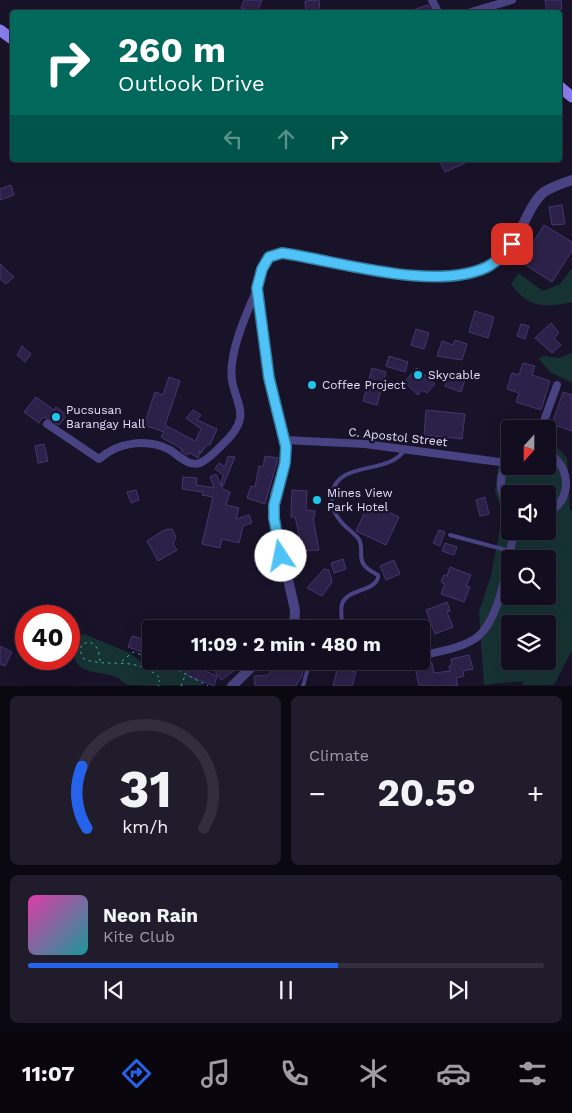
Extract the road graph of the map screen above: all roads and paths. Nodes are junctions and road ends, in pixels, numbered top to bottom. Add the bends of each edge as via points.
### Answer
1 (512, 0) edge
2 (478, 10) edge
3 (562, 89) edge
4 (572, 97) edge
5 (572, 180) edge
6 (257, 288) junction
7 (557, 385) dead end
8 (544, 420) edge
9 (46, 424) dead end
10 (285, 440) junction
11 (405, 448) junction
12 (556, 460) edge
13 (501, 461) edge
14 (563, 466) junction
15 (572, 469) edge
16 (570, 489) edge
17 (556, 509) edge
18 (450, 535) dead end
19 (506, 550) edge
20 (501, 587) edge
21 (294, 620) edge
22 (342, 620) edge
23 (430, 654) edge
24 (142, 655) edge
25 (100, 660) junction
26 (121, 662) junction
27 (177, 670) edge
28 (246, 670) edge
29 (307, 670) edge
30 (186, 675) junction
31 (159, 686) edge
32 (181, 686) edge
33 (208, 686) edge
34 (232, 686) edge
35 (303, 686) edge

1 - 2 street
3 - 4 main road
5 - 6 street via 543,193 512,244 498,260 486,267 452,276 435,276 369,269 282,253 269,257
6 - 9 street via 232,364 240,424 234,435 204,461 191,463 162,446 135,443 110,449 99,459
6 - 10 street via 269,378
7 - 8 street
10 - 11 street, C. Apostol Street
10 - 21 street via 285,463 275,495 274,518
11 - 13 street, C. Apostol Street
11 - 22 lane via 398,459 345,475 333,489 332,507 338,518 358,537 363,565 378,575 374,584 344,600
12 - 14 street
14 - 15 street
14 - 16 street
16 - 17 street
18 - 19 lane
20 - 23 street via 488,623 477,637 454,648
24 - 26 path via 133,652
25 - 25 path via 95,645 90,642 82,644 80,651 84,659 91,662
25 - 26 path
26 - 31 path via 152,671 161,680 157,684
27 - 30 path
28 - 34 street
29 - 35 lane
30 - 32 path
30 - 33 path

